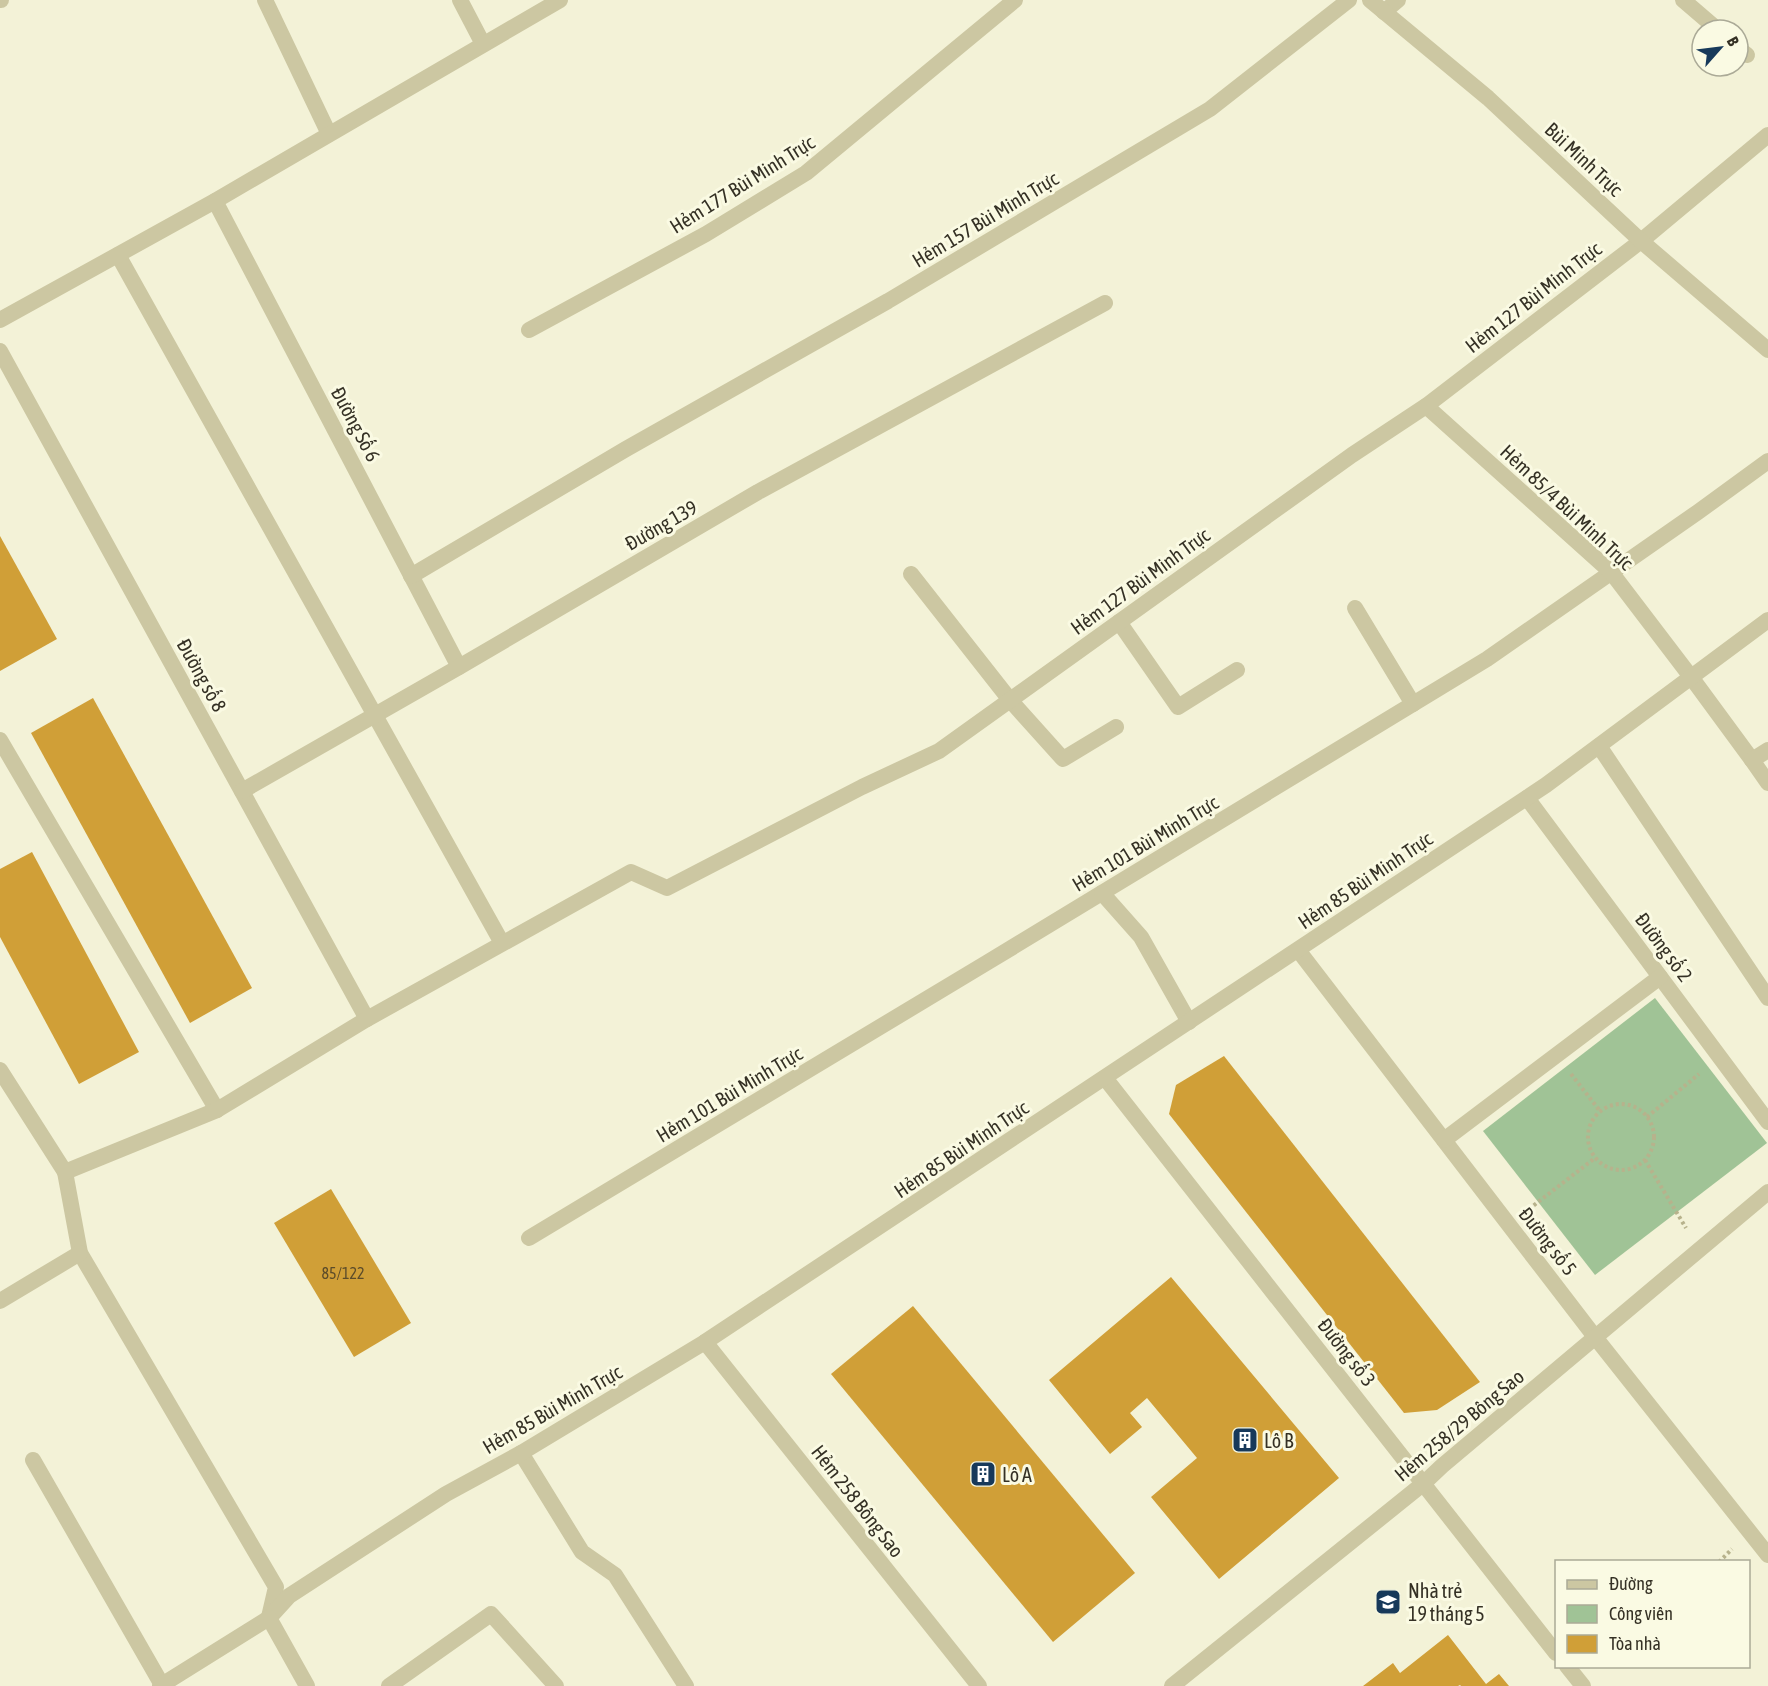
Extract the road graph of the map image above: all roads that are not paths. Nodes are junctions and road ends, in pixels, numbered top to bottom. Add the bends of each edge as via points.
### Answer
1 (265, 0) edge
2 (460, 0) edge
3 (560, 0) edge
4 (1015, 0) edge
5 (1349, 0) edge
6 (1370, 0) edge
7 (1398, 0) edge
8 (1683, 0) edge
9 (1384, 12) junction
10 (1704, 18) edge
11 (483, 44) junction
12 (329, 134) junction
13 (1768, 135) edge
14 (214, 201) junction
15 (1641, 241) junction
16 (118, 255) junction
17 (1105, 303) dead end
18 (0, 320) edge
19 (530, 330) dead end
20 (1768, 350) edge
21 (2, 359) edge
22 (1426, 406) junction
23 (1768, 461) edge
24 (1611, 572) junction
25 (911, 574) dead end
26 (411, 576) junction
27 (1355, 608) dead end
28 (1768, 620) edge
29 (1119, 622) junction
30 (459, 667) junction
31 (1237, 670) dead end
32 (1691, 677) junction
33 (1010, 700) junction
34 (1413, 704) junction
35 (375, 715) junction
36 (1116, 727) dead end
37 (0, 740) edge
38 (1599, 746) junction
39 (1768, 750) edge
40 (1752, 760) junction
41 (1768, 783) edge
42 (242, 791) junction
43 (1527, 798) junction
44 (1102, 893) junction
45 (502, 944) junction
46 (1298, 950) junction
47 (1660, 977) junction
48 (1768, 998) edge
49 (367, 1019) junction
50 (1189, 1022) junction
51 (0, 1070) edge
52 (1105, 1078) junction
53 (217, 1110) junction
54 (1768, 1122) edge
55 (1444, 1140) junction
56 (65, 1172) junction
57 (1768, 1192) edge
58 (529, 1238) dead end
59 (80, 1253) junction
60 (0, 1300) edge
61 (1595, 1337) junction
62 (705, 1342) junction
63 (521, 1453) junction
64 (33, 1460) dead end
65 (1424, 1484) junction
66 (1768, 1555) edge
67 (269, 1618) junction
68 (1555, 1650) edge
69 (1568, 1668) edge
70 (161, 1685) edge
71 (307, 1686) edge
72 (389, 1686) edge
73 (556, 1686) edge
74 (686, 1686) edge
75 (979, 1686) edge
76 (1172, 1686) edge
77 (1582, 1686) edge

1 - 12 street
2 - 11 street
3 - 11 street
4 - 19 street, Hẻm 177 Bùi Minh Trực via 806,173 706,234
5 - 26 street, Hẻm 157 Bùi Minh Trực via 1210,110
6 - 9 street, Bùi Minh Trực
7 - 9 street
8 - 10 street
9 - 15 street, Bùi Minh Trực via 1488,98
11 - 12 street
12 - 14 street
13 - 15 street, Hẻm 127 Bùi Minh Trực
14 - 16 street
14 - 26 street, Đường Số 6
15 - 20 street, Bùi Minh Trực
15 - 22 street, Hẻm 127 Bùi Minh Trực
16 - 18 street
16 - 35 street
17 - 30 street, Đường 139 via 758,492
21 - 42 street, Đường số 8
22 - 24 street, Hẻm 85/4 Bùi Minh Trực
22 - 29 street, Hẻm 127 Bùi Minh Trực
23 - 24 street, Hẻm 101 Bùi Minh Trực
24 - 32 street, Hẻm 85/4 Bùi Minh Trực
24 - 34 street, Hẻm 101 Bùi Minh Trực via 1487,659
25 - 33 street
26 - 30 street, Đường Số 6
27 - 34 street
28 - 32 street, Hẻm 85 Bùi Minh Trực
29 - 31 street via 1178,707
29 - 33 street, Hẻm 127 Bùi Minh Trực
30 - 35 street, Đường 139
32 - 38 street, Hẻm 85 Bùi Minh Trực
32 - 40 street, Hẻm 85/4 Bùi Minh Trực
33 - 36 street via 1063,759
33 - 45 street, Hẻm 127 Bùi Minh Trực via 939,751 667,888 632,872
34 - 44 street, Hẻm 101 Bùi Minh Trực
35 - 42 street, Đường 139
35 - 45 street
37 - 53 street
38 - 43 street, Hẻm 85 Bùi Minh Trực
38 - 48 street
39 - 40 street
40 - 41 street, Hẻm 85/4 Bùi Minh Trực
42 - 49 street, Đường số 8
43 - 46 street, Hẻm 85 Bùi Minh Trực
43 - 47 street, Đường số 2
44 - 50 street via 1141,937
44 - 58 street, Hẻm 101 Bùi Minh Trực
45 - 49 street
46 - 50 street, Hẻm 85 Bùi Minh Trực
46 - 55 street, Đường số 5
47 - 54 street, Đường số 2
47 - 55 street
49 - 53 street
50 - 52 street, Hẻm 85 Bùi Minh Trực
51 - 56 street
52 - 62 street, Hẻm 85 Bùi Minh Trực
52 - 65 street, Đường số 3
53 - 56 street
55 - 61 street, Đường số 5
56 - 59 street
57 - 61 street, Hẻm 258/29 Bông Sao
59 - 60 street
59 - 67 street via 276,1587
61 - 65 street, Hẻm 258/29 Bông Sao
61 - 66 street, Đường số 5
62 - 63 street, Hẻm 85 Bùi Minh Trực
62 - 75 street, Hẻm 258 Bông Sao
63 - 67 street, Hẻm 85 Bùi Minh Trực via 446,1494 298,1590
63 - 74 street via 582,1552 615,1575
64 - 70 street
65 - 68 street, Đường số 3
65 - 76 street, Hẻm 258/29 Bông Sao
67 - 70 street, Hẻm 85 Bùi Minh Trực
67 - 71 street
69 - 77 street
72 - 73 street via 491,1614

